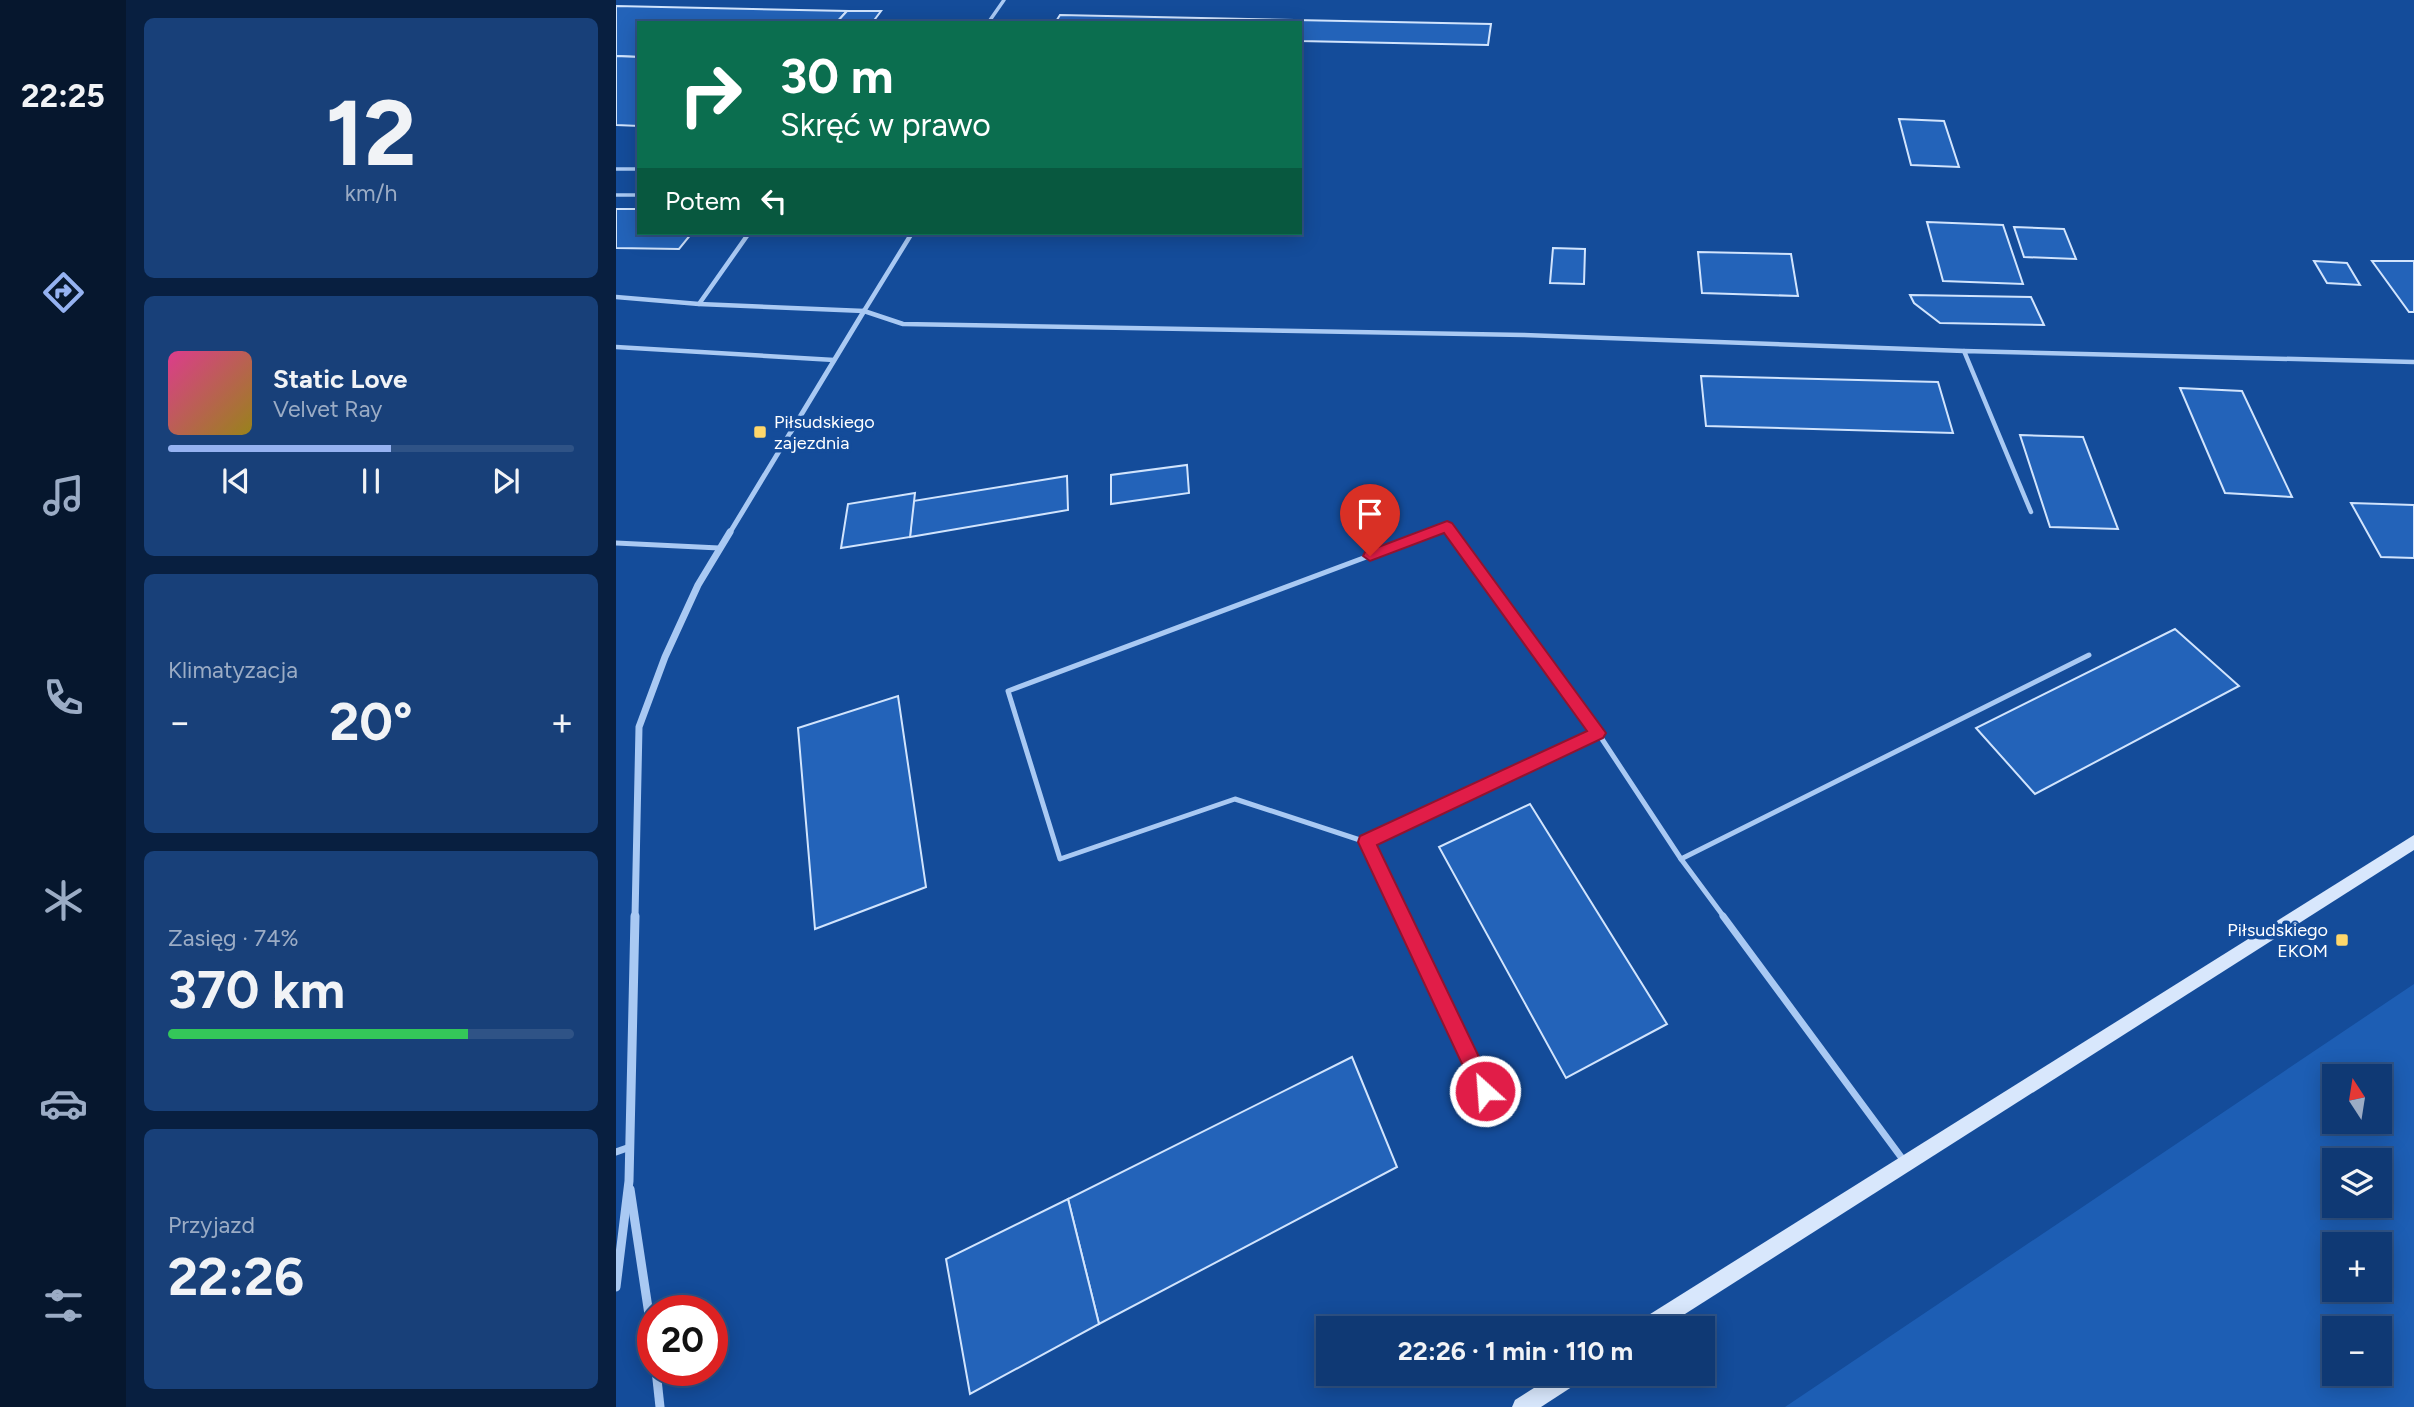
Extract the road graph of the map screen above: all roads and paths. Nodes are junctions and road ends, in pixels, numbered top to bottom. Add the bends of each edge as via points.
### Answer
1 (1004, 0) edge
2 (989, 21) edge
3 (616, 169) edge
4 (637, 169) edge
5 (616, 195) edge
6 (637, 195) edge
7 (748, 235) edge
8 (911, 235) edge
9 (616, 297) edge
10 (699, 304) junction
11 (864, 310) junction
12 (616, 347) edge
13 (1964, 351) junction
14 (834, 360) junction
15 (2414, 362) edge
16 (2031, 512) dead end
17 (616, 543) edge
18 (719, 548) junction
19 (2089, 655) dead end
20 (1598, 733) junction
21 (1366, 842) junction
22 (2414, 842) edge
23 (1681, 859) junction
24 (1485, 1091) dead end
25 (630, 1147) junction
26 (616, 1152) edge
27 (1906, 1163) junction
28 (629, 1181) junction
29 (616, 1287) edge
30 (646, 1295) edge
31 (1665, 1316) edge
32 (658, 1386) edge
33 (1555, 1386) edge
34 (660, 1407) edge
35 (1522, 1407) edge

1 - 2 lane
3 - 4 lane
5 - 6 lane
7 - 10 lane
8 - 11 lane
9 - 10 lane
10 - 11 lane via 811,312
11 - 13 lane via 903,324 1524,335
11 - 14 street
12 - 14 lane
13 - 15 lane
13 - 16 lane
14 - 18 street
17 - 18 lane
18 - 25 street via 665,657 639,727
19 - 23 lane
20 - 21 lane
20 - 21 lane via 1447,527 1008,691 1060,859 1235,799
20 - 23 lane
21 - 24 lane
22 - 27 main road
23 - 27 lane
25 - 26 lane
25 - 28 street
27 - 31 main road
28 - 29 street
28 - 30 street
32 - 34 street
33 - 35 main road

